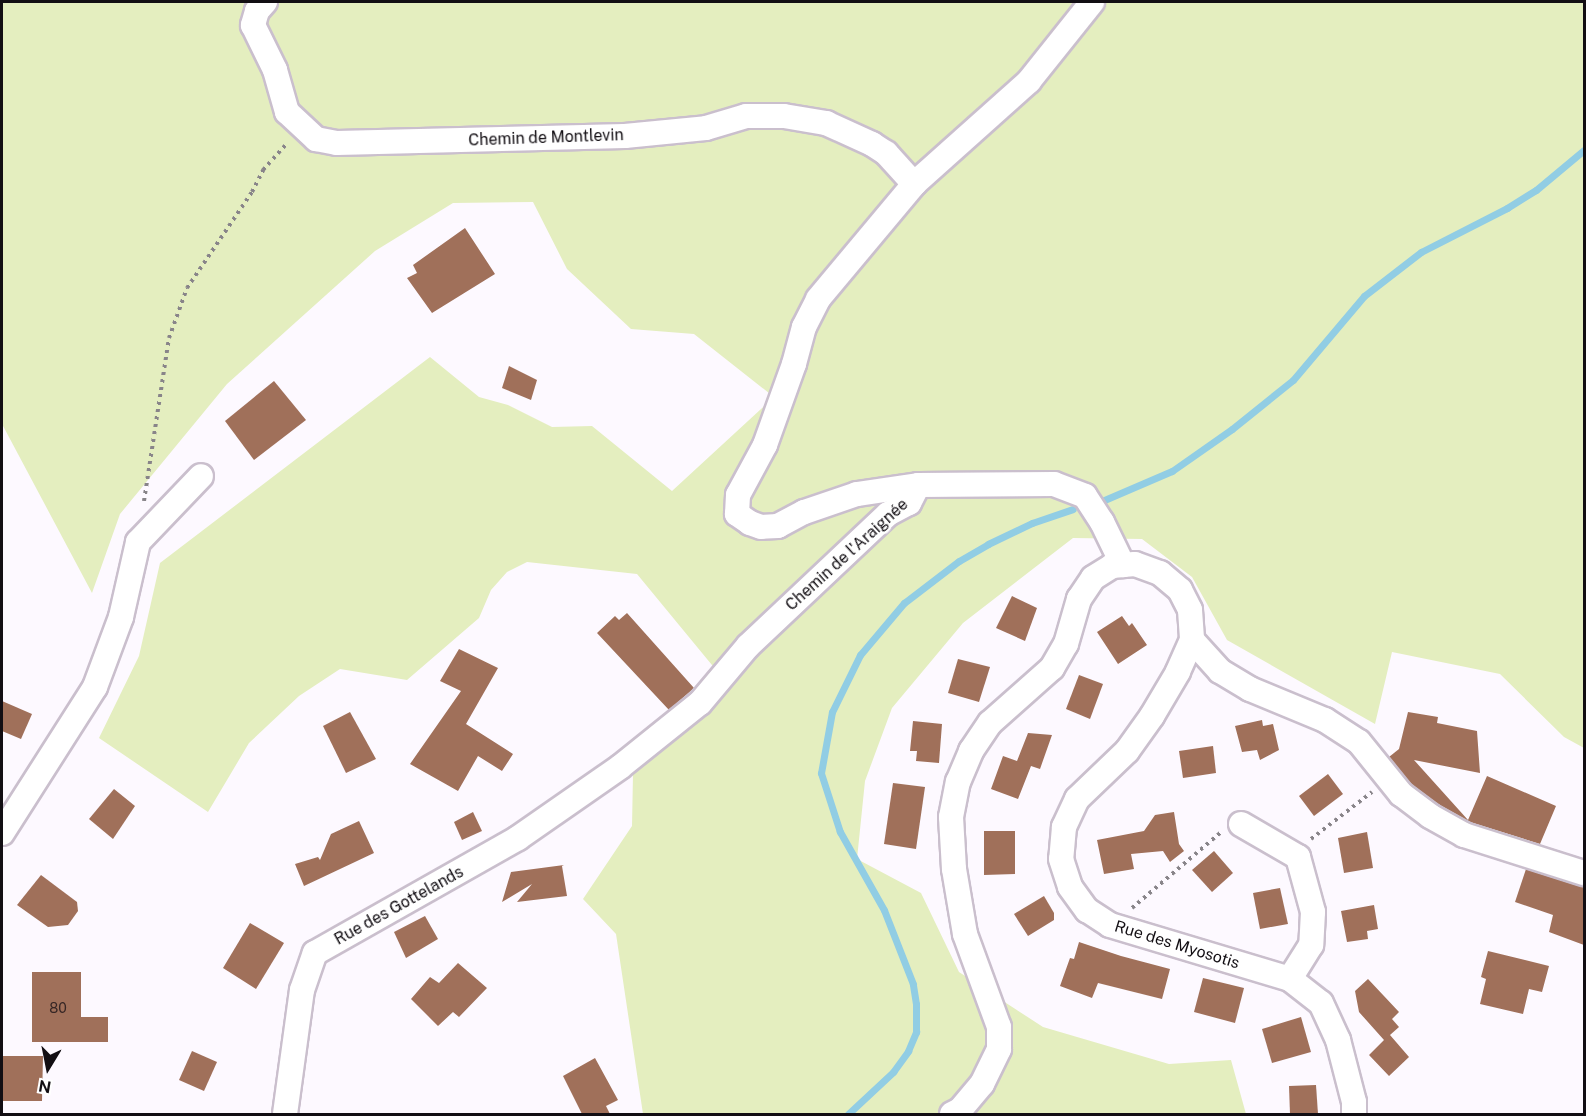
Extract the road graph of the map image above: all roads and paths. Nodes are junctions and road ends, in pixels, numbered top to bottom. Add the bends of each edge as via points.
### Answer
1 (265, 2) edge
2 (1092, 2) edge
3 (300, 126) junction
4 (915, 184) junction
5 (201, 476) dead end
6 (918, 485) junction
7 (138, 542) junction
8 (1123, 565) junction
9 (1192, 640) junction
10 (620, 767) joint
11 (1389, 779) junction
12 (1241, 824) joint
13 (2, 834) edge
14 (1292, 854) junction
15 (1584, 873) edge
16 (1110, 925) junction
17 (1290, 980) junction
18 (285, 1114) edge
19 (952, 1114) edge
20 (1354, 1114) edge

1 - 3 street, Chemin de Montlevin via 253,25 275,70 287,112
2 - 4 street via 1029,81
3 - 4 street, Chemin de Montlevin via 316,139 338,143 515,140 625,136 706,128 746,116 784,116 826,123 872,144
3 - 7 path via 263,170 187,288 168,338
4 - 6 street via 818,299 804,327 765,445 738,495 737,514 750,523 778,526 804,512 857,494
5 - 7 street
6 - 8 street, Chemin de l'Araignée via 1054,484 1085,496
6 - 10 street, Chemin de l'Araignée via 909,503 888,514 748,646 700,703
7 - 13 street via 121,617 95,687
8 - 9 street, Rue des Myosotis via 1135,564 1160,573 1180,590 1190,610
8 - 19 street via 1112,566 1093,578 1079,599 1066,644 1052,668 990,723 971,751 958,782 951,817 954,869 965,934 999,1027 999,1049 982,1084
9 - 11 street via 1220,671 1250,689 1325,720 1359,742
9 - 16 street, Rue des Myosotis via 1152,716 1127,751 1077,799 1064,827 1061,859 1070,887 1087,910
10 - 18 street, Rue des Gottelands via 518,838 315,953 302,990
11 - 14 path
11 - 15 street via 1401,794 1430,816 1464,835
12 - 14 street
12 - 16 path via 1222,831
14 - 17 street via 1298,857 1313,912 1311,945
16 - 17 street, Rue des Myosotis
17 - 20 street, Rue des Myosotis via 1321,1003 1338,1040

